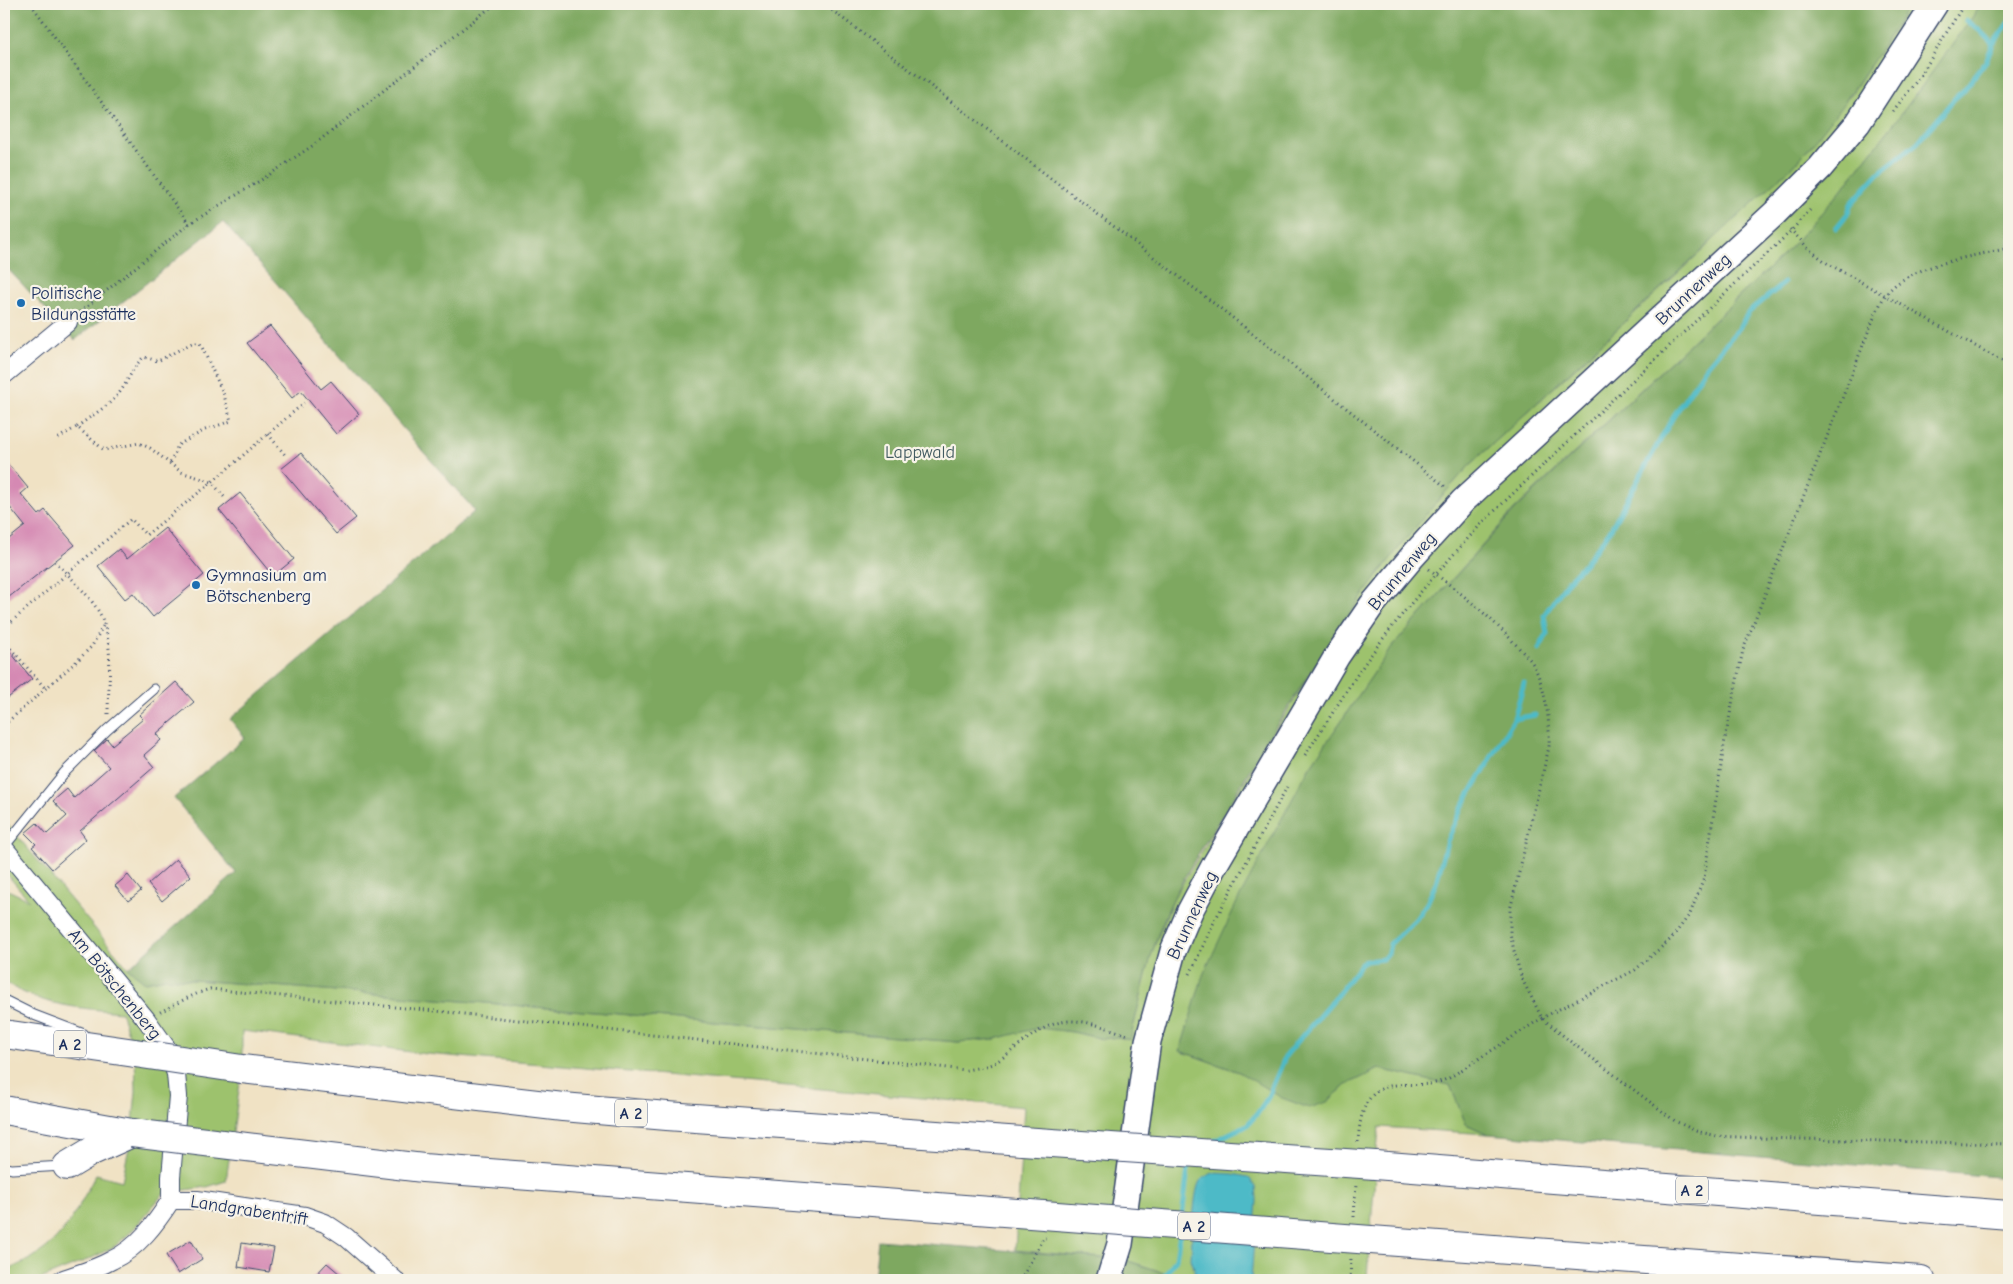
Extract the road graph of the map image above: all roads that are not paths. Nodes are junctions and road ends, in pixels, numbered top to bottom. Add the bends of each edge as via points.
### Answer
1 (1935, 4) edge
2 (68, 322) road end
3 (4, 375) edge
4 (154, 690) dead end
5 (6, 853) edge
6 (4, 1000) edge
7 (4, 1034) edge
8 (135, 1053) junction
9 (4, 1110) edge
10 (132, 1133) junction
11 (67, 1166) joint
12 (4, 1167) edge
13 (171, 1200) junction
14 (2009, 1215) edge
15 (61, 1280) edge
16 (395, 1280) edge
17 (1109, 1280) edge
18 (1921, 1280) edge

1 - 17 main road, Brunnenweg via 1858,123 1820,168 1463,501 1372,605 1338,656 1214,866 1173,951 1148,1040 1120,1244
2 - 3 street
4 - 5 lane via 64,773
5 - 13 street, Am Bötschenberg via 146,1019 168,1050 176,1074 178,1096
6 - 8 lane via 34,1015
7 - 8 highway, A 2
8 - 14 highway, A 2, bridge via 323,1080 591,1109 1022,1141 1365,1173
9 - 10 highway, A 2
10 - 11 highway
10 - 18 highway, A 2, bridge via 422,1168
11 - 12 lane
13 - 15 street via 160,1217 130,1248 112,1260
13 - 16 street, Landgrabentrift via 198,1200 305,1216 325,1223

